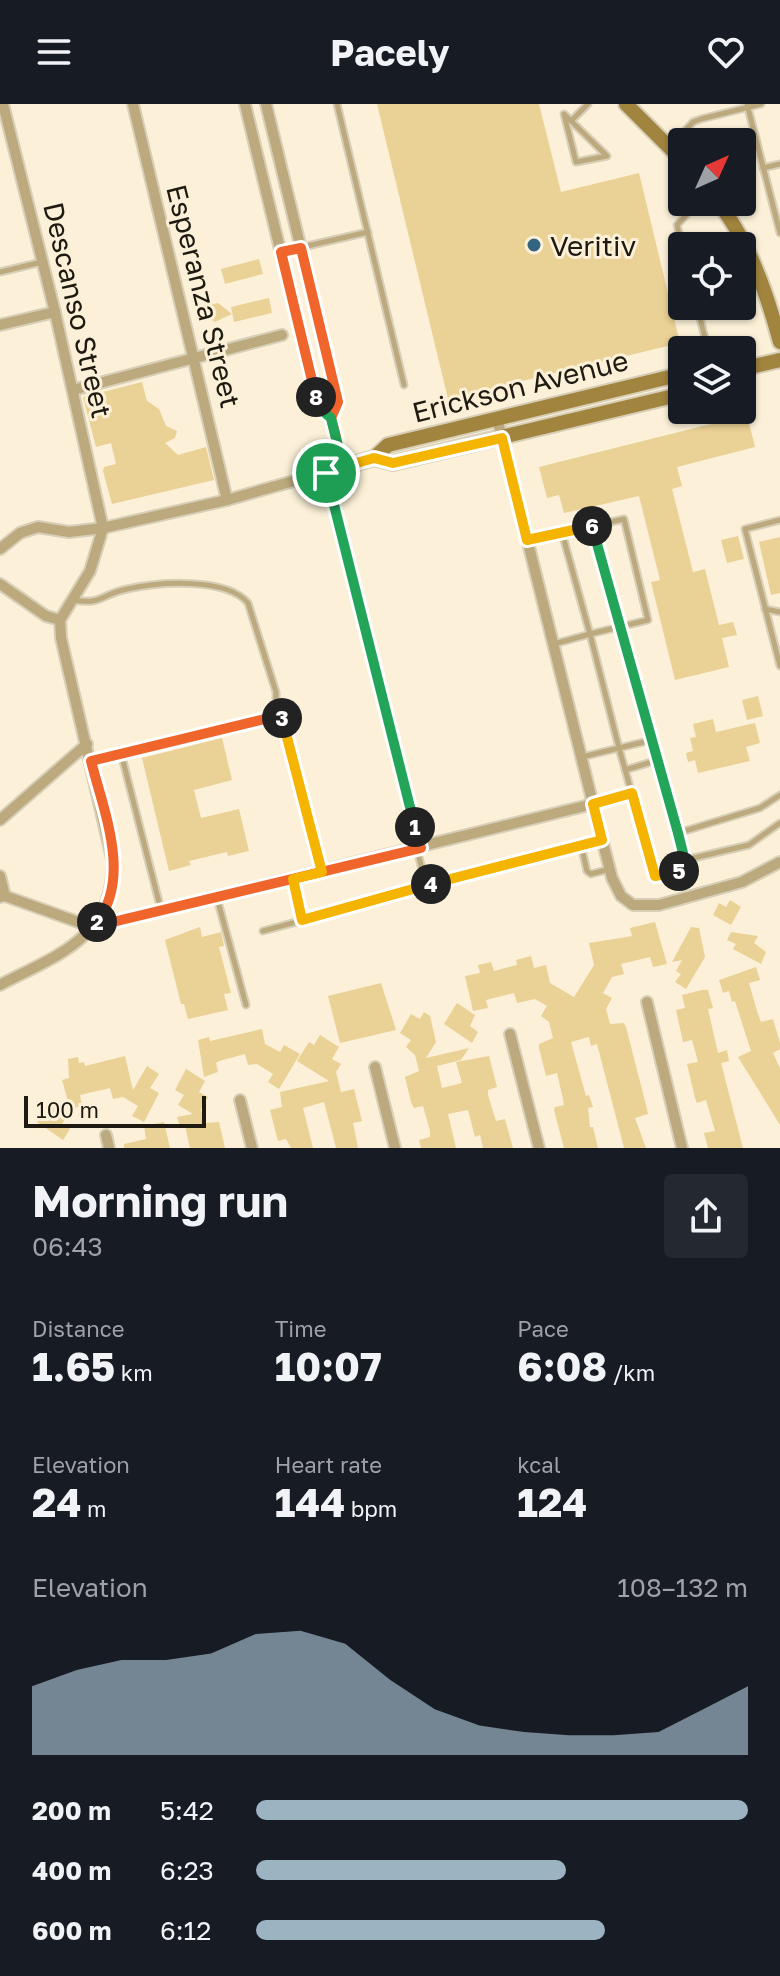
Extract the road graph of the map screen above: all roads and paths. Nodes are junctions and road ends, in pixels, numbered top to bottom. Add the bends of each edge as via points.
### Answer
1 (3, 104) edge
2 (133, 104) edge
3 (245, 104) edge
4 (266, 104) edge
5 (337, 104) edge
6 (588, 104) edge
7 (626, 104) edge
8 (761, 104) edge
9 (748, 106) edge
10 (571, 121) junction
11 (687, 128) edge
12 (668, 145) edge
13 (780, 164) edge
14 (763, 168) junction
15 (727, 216) edge
16 (368, 232) junction
17 (780, 233) edge
18 (301, 248) junction
19 (281, 252) junction
20 (43, 262) junction
21 (0, 272) edge
22 (55, 312) junction
23 (0, 325) edge
24 (282, 335) dead end
25 (780, 342) edge
26 (195, 358) junction
27 (780, 360) edge
28 (756, 366) edge
29 (668, 377) edge
30 (404, 385) dead end
31 (73, 390) junction
32 (668, 397) edge
33 (331, 418) junction
34 (497, 418) junction
35 (502, 438) junction
36 (374, 458) junction
37 (343, 467) junction
38 (326, 473) junction
39 (227, 500) junction
40 (780, 520) edge
41 (593, 526) junction
42 (103, 528) junction
43 (562, 533) junction
44 (527, 540) junction
45 (0, 549) edge
46 (0, 584) edge
47 (72, 599) junction
48 (765, 609) junction
49 (780, 612) edge
50 (60, 620) junction
51 (621, 626) junction
52 (590, 634) junction
53 (777, 640) edge
54 (553, 644) junction
55 (780, 666) edge
56 (280, 715) junction
57 (652, 740) junction
58 (87, 744) junction
59 (619, 748) junction
60 (121, 753) junction
61 (581, 757) junction
62 (658, 760) junction
63 (91, 761) junction
64 (625, 770) junction
65 (632, 793) junction
66 (780, 795) edge
67 (593, 804) junction
68 (0, 820) edge
69 (780, 823) edge
70 (678, 833) junction
71 (602, 840) junction
72 (581, 845) junction
73 (419, 848) junction
74 (685, 860) junction
75 (780, 862) edge
76 (610, 869) junction
77 (322, 872) junction
78 (0, 876) edge
79 (293, 879) junction
80 (426, 886) junction
81 (3, 896) edge
82 (217, 897) junction
83 (161, 911) junction
84 (302, 920) junction
85 (92, 927) junction
86 (263, 931) dead end
87 (0, 985) edge
88 (647, 1002) dead end
89 (246, 1005) dead end
90 (510, 1034) dead end
91 (375, 1067) dead end
92 (240, 1100) dead end
93 (106, 1135) dead end
94 (109, 1148) edge
95 (252, 1148) edge
96 (395, 1148) edge
97 (539, 1148) edge
98 (682, 1148) edge

1 - 20 street, Descanso Street
2 - 26 street, Esperanza Street
3 - 19 street
4 - 18 street
5 - 16 lane
6 - 10 lane
7 - 12 street
8 - 9 lane
9 - 11 lane
9 - 14 lane
10 - 10 lane via 564,114 576,162 607,156
13 - 14 lane
14 - 17 lane
15 - 25 street via 762,281
16 - 18 lane
16 - 30 lane
18 - 19 lane
18 - 33 street via 338,402
19 - 33 street via 318,407
20 - 21 lane
20 - 22 street, Descanso Street
22 - 23 street
22 - 31 street, Descanso Street
24 - 26 street
26 - 31 street
26 - 39 street, Esperanza Street
27 - 28 street
29 - 34 street, Erickson Avenue
31 - 42 street, Descanso Street
32 - 35 street, Erickson Avenue
33 - 37 street
34 - 35 street
34 - 36 street, Erickson Avenue via 388,445
35 - 36 street, Erickson Avenue via 393,463
35 - 44 street
36 - 37 street, Erickson Avenue
37 - 38 street, Erickson Avenue
38 - 39 street, Erickson Avenue
38 - 73 street
39 - 42 street, Erickson Avenue
40 - 48 lane via 745,529
41 - 43 lane
41 - 51 lane
41 - 51 lane via 624,519 648,620
42 - 45 street, Erickson Avenue via 69,532 38,527
42 - 47 street via 90,571
43 - 44 lane
43 - 52 lane
44 - 54 street
46 - 50 street
47 - 50 street
47 - 56 lane via 94,603 126,589 207,583 241,595 248,603
48 - 49 lane
48 - 53 lane
50 - 58 street
51 - 52 lane
51 - 57 lane
52 - 54 lane
52 - 59 lane
53 - 55 lane
54 - 61 street
56 - 60 lane
56 - 77 lane
57 - 59 lane
57 - 62 lane
58 - 63 street
58 - 68 street
59 - 61 lane
59 - 64 lane
60 - 63 lane
60 - 83 lane
61 - 67 street
62 - 64 lane
62 - 70 lane
63 - 85 street via 113,863 108,900
64 - 65 lane
65 - 67 lane
65 - 74 lane via 655,876 687,869
66 - 70 lane via 760,808
67 - 71 street
67 - 73 street
69 - 74 lane via 749,845
70 - 74 lane
71 - 72 lane
71 - 76 street
72 - 76 lane via 587,871
72 - 80 lane
73 - 77 street
73 - 80 lane
75 - 76 street via 721,889 659,905 633,905 621,896
77 - 79 street
78 - 81 street
79 - 82 street
79 - 84 lane
80 - 84 lane
81 - 85 street
82 - 83 street
82 - 89 lane
83 - 85 street
84 - 86 lane
85 - 87 street via 76,945
88 - 98 street
90 - 97 street
91 - 96 street
92 - 95 street
93 - 94 street

